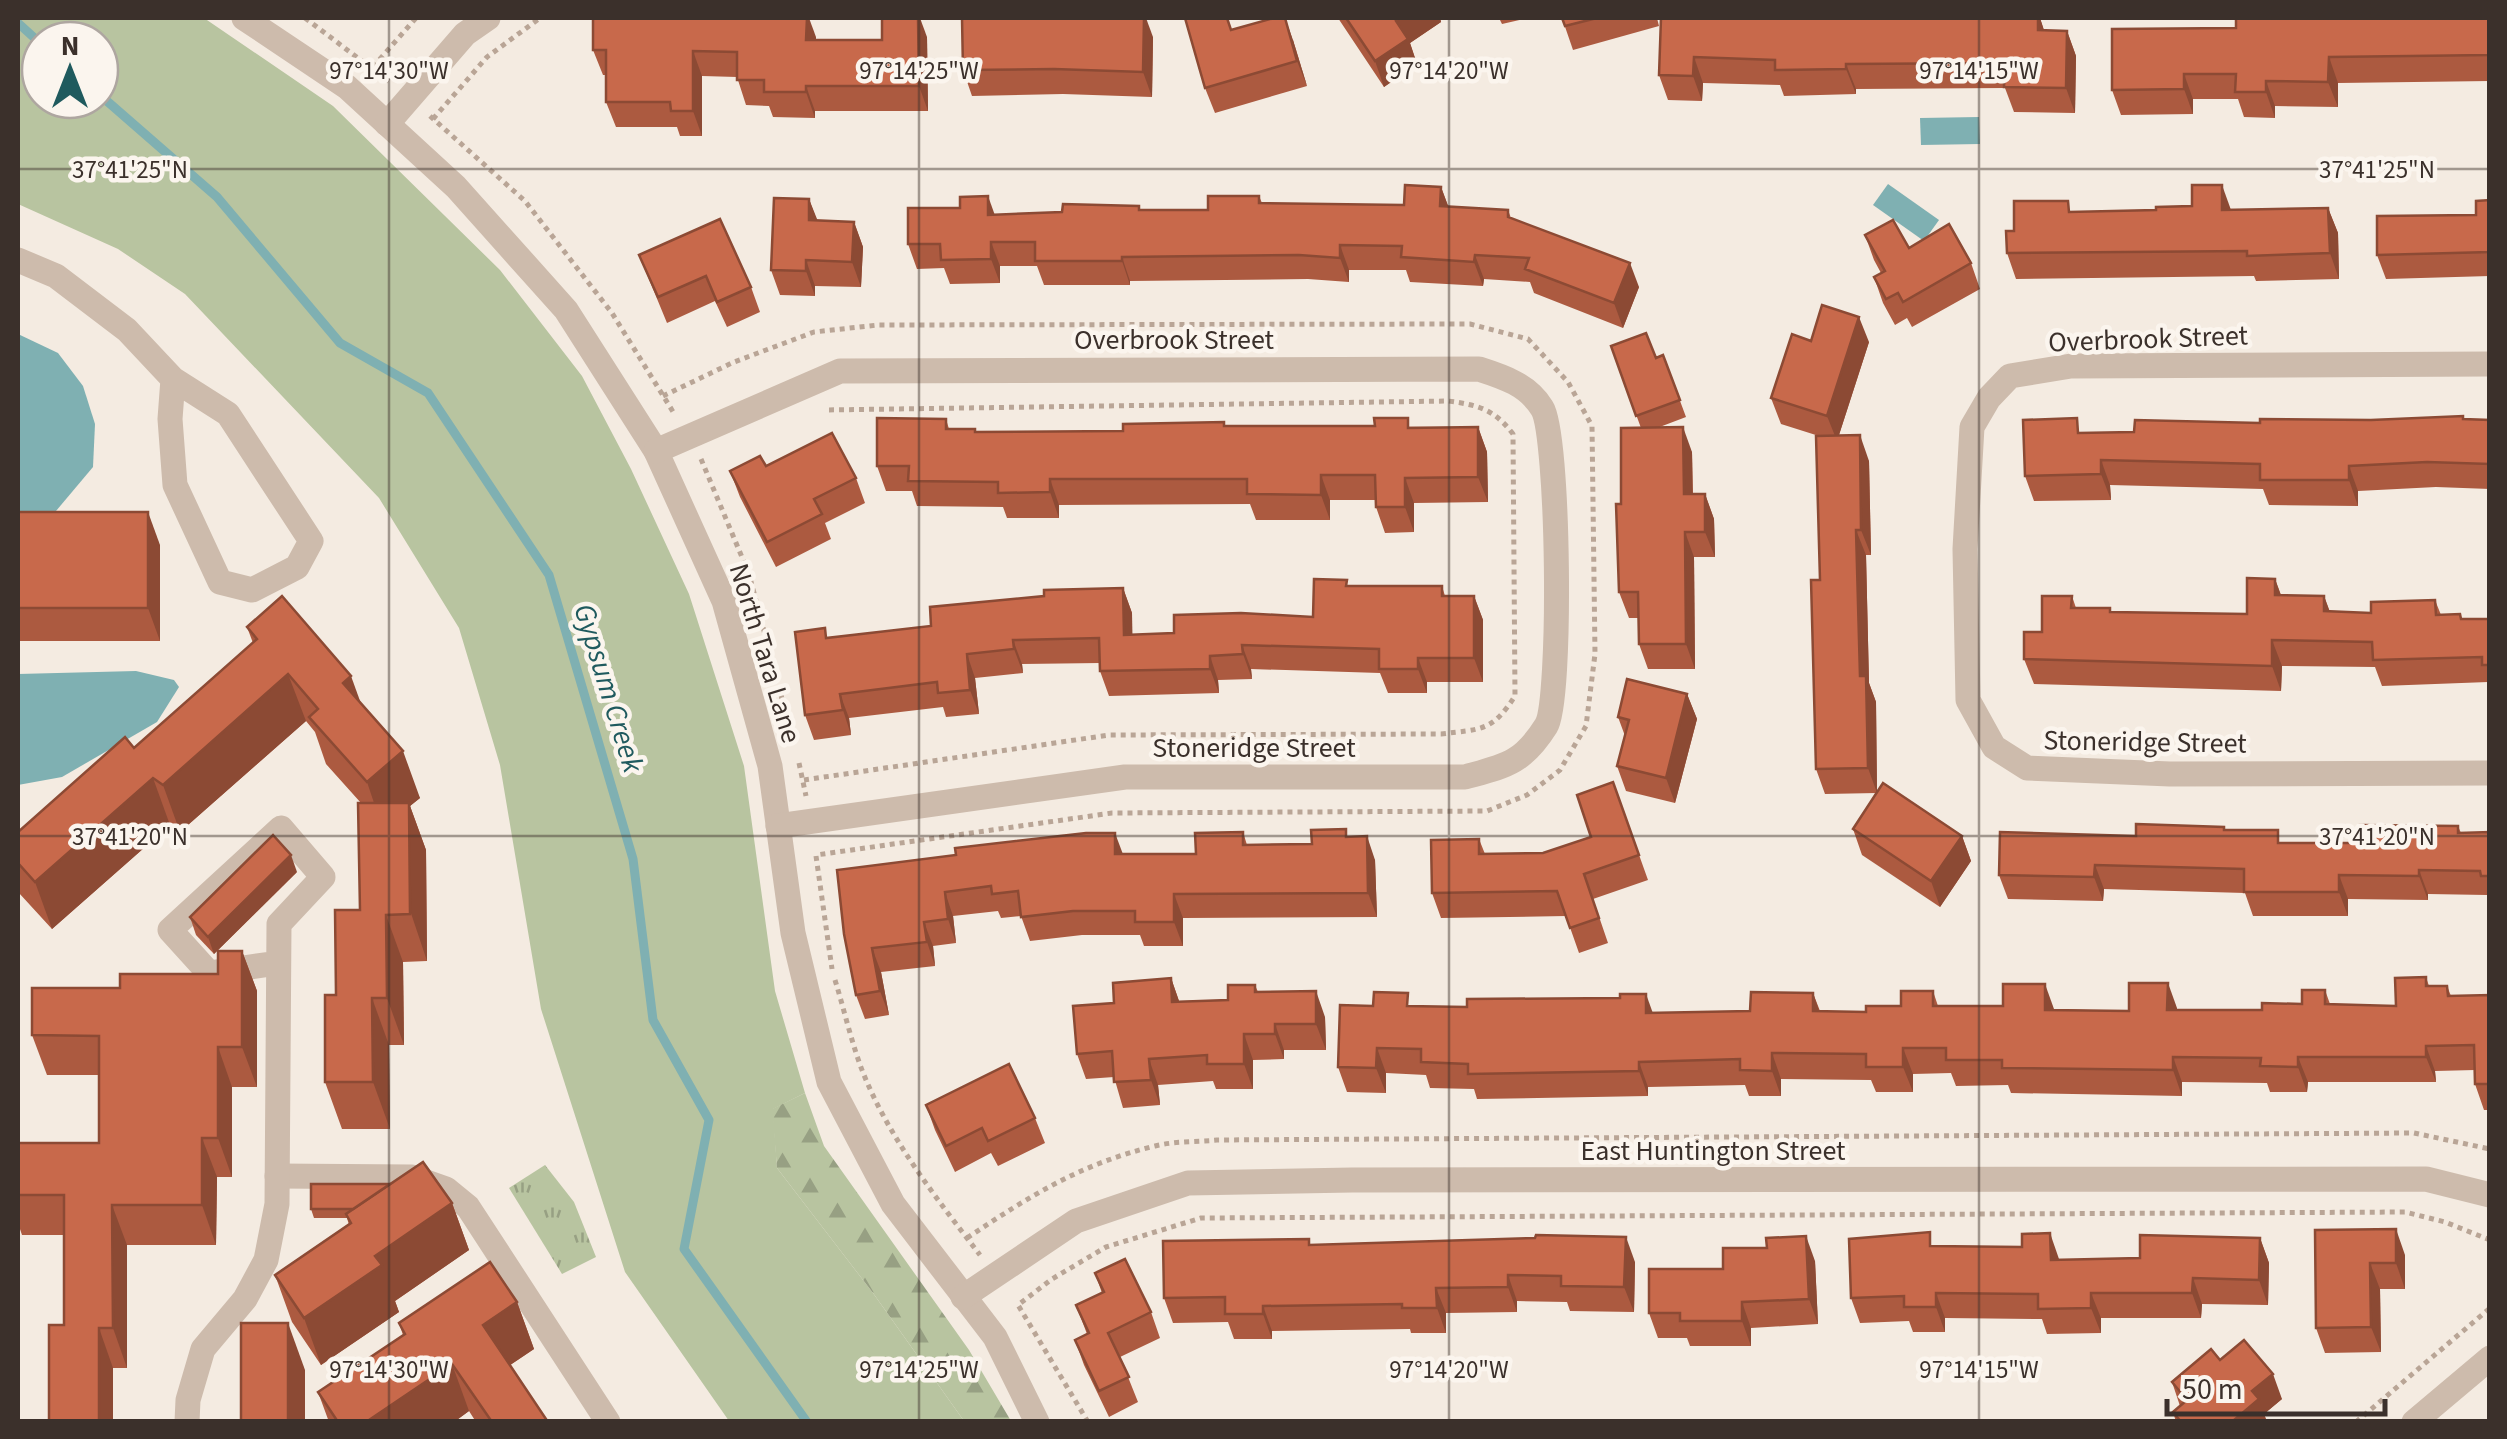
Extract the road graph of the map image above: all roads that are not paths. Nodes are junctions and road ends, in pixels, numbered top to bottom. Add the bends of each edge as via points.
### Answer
1 (244, 18) edge
2 (488, 18) edge
3 (388, 124) junction
4 (18, 260) edge
5 (2490, 364) edge
6 (174, 379) junction
7 (656, 450) junction
8 (1555, 559) joint
9 (1966, 565) joint
10 (2490, 772) edge
11 (778, 826) junction
12 (278, 963) junction
13 (277, 1176) junction
14 (2490, 1195) edge
15 (963, 1296) junction
16 (2490, 1358) edge
17 (187, 1422) edge
18 (608, 1422) edge
19 (1037, 1422) edge
20 (2414, 1422) edge

1 - 3 street, North Tara Lane via 347,87
2 - 3 street via 465,34
3 - 7 street, North Tara Lane via 456,187 566,310
4 - 6 street via 56,276 127,330
5 - 9 street, Overbrook Street via 2071,366 2010,376 1972,428
6 - 6 street via 175,485 220,582 252,590 297,567 311,541 228,414
7 - 8 street, Overbrook Street via 840,371 1479,370 1528,390 1545,411 1554,460
7 - 11 street, North Tara Lane via 724,601 770,766
8 - 11 street, Stoneridge Street via 1548,723 1516,762 1465,778 1126,776
9 - 10 street, Stoneridge Street via 1968,700 1994,747 2027,768
11 - 15 street, North Tara Lane via 793,932 829,1082 893,1204
12 - 12 street via 279,924 324,877 281,828 170,930 209,973
12 - 13 street
13 - 17 street via 266,1260 245,1299 203,1349
13 - 18 street via 412,1178 446,1189 468,1207
14 - 15 street, East Huntington Street via 2426,1179 1188,1183 1076,1221
15 - 19 street, North Tara Lane via 994,1337
16 - 20 street

